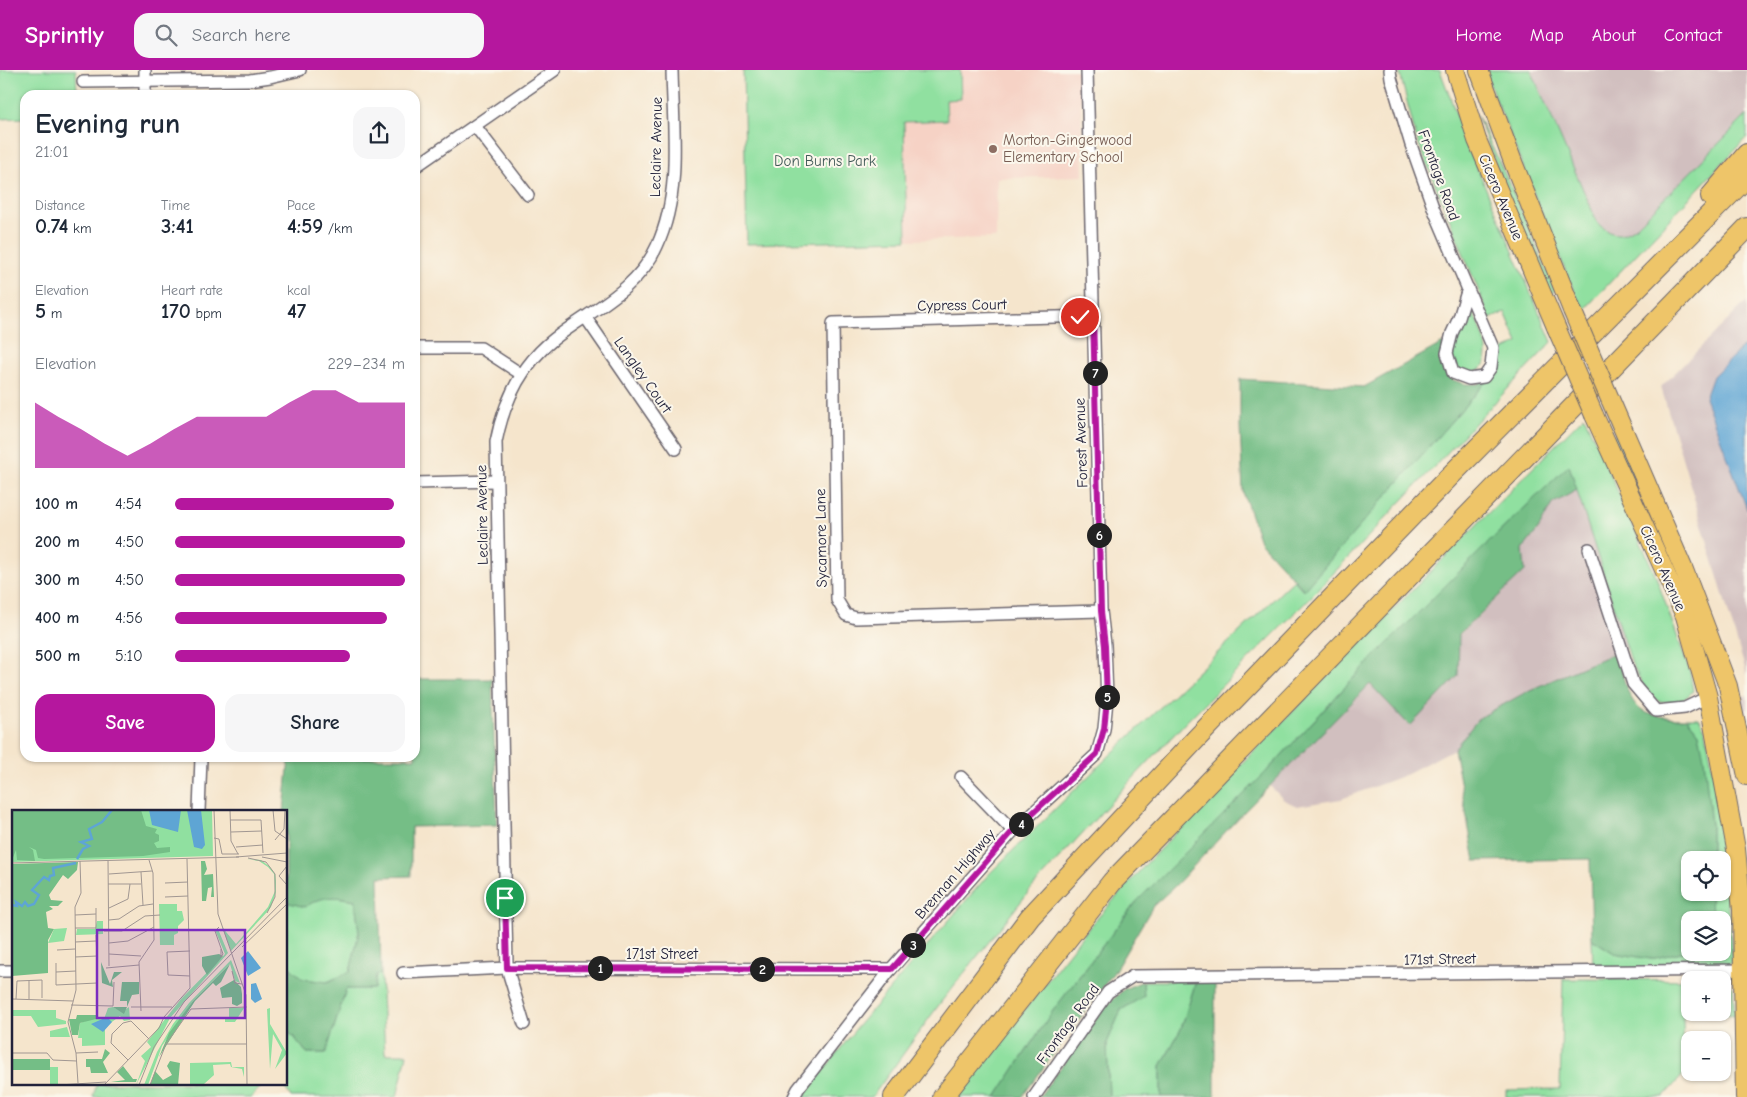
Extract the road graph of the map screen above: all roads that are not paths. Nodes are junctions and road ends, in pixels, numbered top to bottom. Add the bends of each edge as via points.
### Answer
1 (300, 70) edge
2 (555, 70) edge
3 (672, 70) edge
4 (1087, 70) edge
5 (1390, 70) edge
6 (1455, 70) edge
7 (1479, 70) edge
8 (145, 76) edge
9 (83, 82) dead end
10 (146, 90) edge
11 (475, 126) junction
12 (1747, 154) edge
13 (420, 164) edge
14 (1747, 177) edge
15 (528, 195) dead end
16 (1747, 228) edge
17 (1747, 246) edge
18 (1712, 266) junction
19 (1468, 288) junction
20 (1093, 316) junction
21 (586, 318) junction
22 (832, 323) joint
23 (1599, 325) junction
24 (420, 348) edge
25 (521, 374) junction
26 (676, 449) dead end
27 (496, 481) junction
28 (420, 483) edge
29 (1589, 549) dead end
30 (1101, 611) junction
31 (1708, 697) junction
32 (1097, 754) joint
33 (201, 762) edge
34 (961, 776) dead end
35 (1747, 776) edge
36 (198, 810) edge
37 (1013, 831) junction
38 (507, 968) junction
39 (892, 969) junction
40 (1745, 970) edge
41 (403, 973) dead end
42 (1133, 976) joint
43 (524, 1024) dead end
44 (794, 1097) edge
45 (894, 1097) edge
46 (943, 1097) edge
47 (1034, 1097) edge
48 (1745, 1097) edge

1 - 8 street via 250,80
2 - 11 street
3 - 21 street, Leclaire Avenue via 673,182 669,214 645,267 623,290
4 - 20 street, Forest Avenue
5 - 19 street, Frontage Road via 1434,210
6 - 31 main road, Cicero Avenue, bridge via 1477,140 1594,415 1685,616
7 - 35 main road, Cicero Avenue, bridge via 1572,310 1684,570 1728,686
8 - 9 street
8 - 10 street
11 - 13 street
11 - 15 street
12 - 23 highway
14 - 23 highway
16 - 18 highway
17 - 18 highway
18 - 46 highway via 1112,882
19 - 19 street, Frontage Road via 1494,348 1484,378 1469,379 1453,373 1447,353
20 - 22 street, Cypress Court
20 - 30 street, Forest Avenue
21 - 25 street, Leclaire Avenue via 554,339
21 - 26 street, Langley Court
22 - 30 street, Sycamore Lane via 837,600 846,615 856,618
23 - 45 highway via 1217,718 1030,917
24 - 25 street via 481,348
25 - 27 street, Leclaire Avenue via 500,421 496,442
27 - 28 street
27 - 38 street, Leclaire Avenue
29 - 31 street via 1633,684 1656,711 1685,708
30 - 32 street, Forest Avenue via 1107,700
31 - 40 main road, Cicero Avenue via 1736,850
32 - 37 street, Brennan Highway
33 - 36 street
34 - 37 street
37 - 39 street, Brennan Highway
38 - 39 street, 171st Street
38 - 41 street, 171st Street
38 - 43 street, Leclaire Avenue
39 - 44 street, Brennan Highway
40 - 42 street, 171st Street
40 - 48 main road, Cicero Avenue
42 - 47 street, Frontage Road via 1108,992

